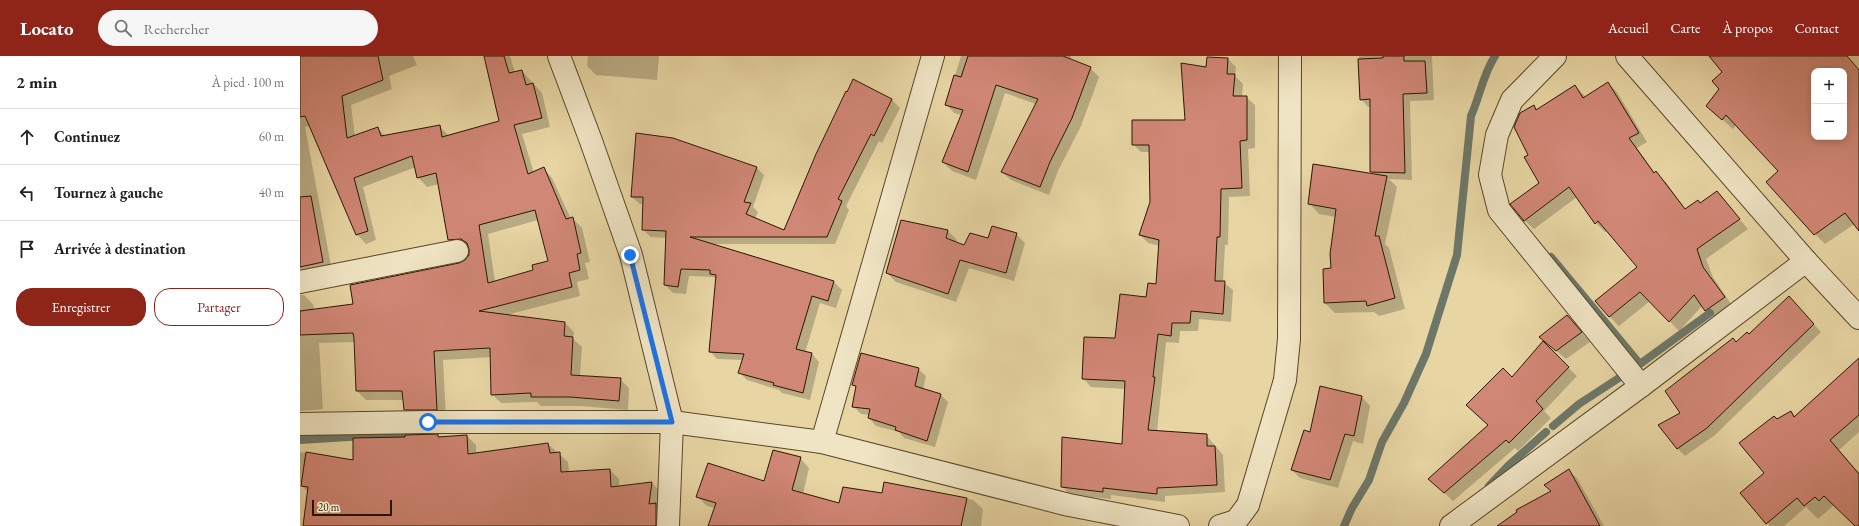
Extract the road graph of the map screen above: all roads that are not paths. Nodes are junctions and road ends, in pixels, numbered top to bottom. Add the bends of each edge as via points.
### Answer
1 (558, 56) edge
2 (933, 56) edge
3 (1290, 56) edge
4 (1555, 56) edge
5 (1627, 56) edge
6 (457, 251) dead end
7 (1806, 261) junction
8 (300, 282) edge
9 (1859, 318) edge
10 (1641, 386) junction
11 (672, 422) junction
12 (300, 424) edge
13 (822, 442) junction
14 (668, 526) edge
15 (1178, 526) edge
16 (1220, 526) edge
17 (1451, 526) edge

1 - 11 street via 630,255
2 - 13 street
3 - 16 street via 1289,339 1285,380 1248,504 1236,521
4 - 10 street via 1512,100 1497,135 1490,175 1498,210
5 - 7 street
6 - 8 street
7 - 9 street
7 - 10 street
10 - 17 street
11 - 12 street
11 - 13 street
11 - 14 street
13 - 15 street via 1062,503

